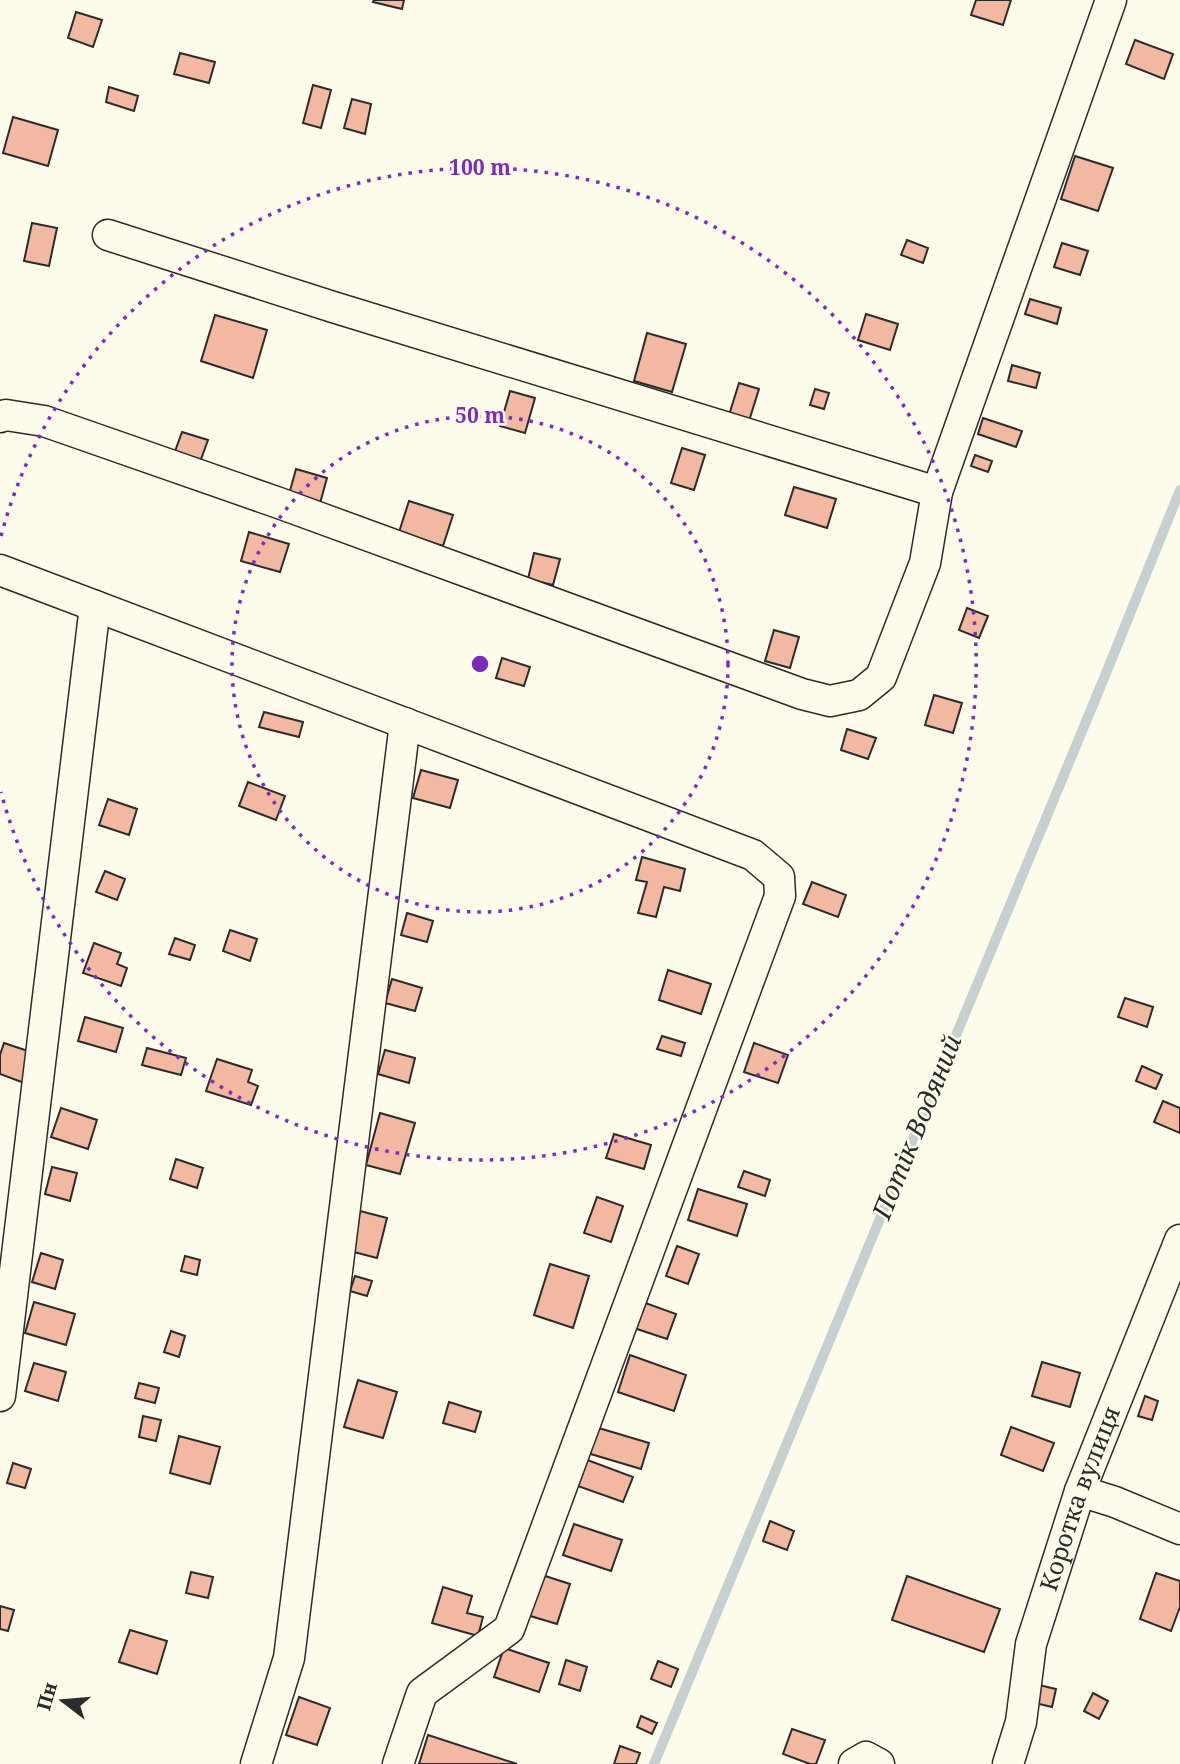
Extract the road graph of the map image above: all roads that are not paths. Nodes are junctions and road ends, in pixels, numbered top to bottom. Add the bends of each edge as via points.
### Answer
1 (1111, 0) edge
2 (108, 235) dead end
3 (0, 416) edge
4 (937, 492) junction
5 (0, 570) edge
6 (95, 606) junction
7 (405, 723) junction
8 (1180, 1240) edge
9 (0, 1396) edge
10 (1080, 1492) junction
11 (1180, 1529) edge
12 (256, 1764) edge
13 (398, 1764) edge
14 (854, 1764) edge
15 (879, 1764) edge
16 (1008, 1764) edge

1 - 4 street
2 - 4 street
3 - 4 street via 44,421 830,701 859,695 881,677 925,563
5 - 6 street
6 - 7 street
6 - 9 street
7 - 12 street via 289,1658
7 - 13 street via 753,855 779,877 780,896 509,1629 422,1693
8 - 10 street, Коротка вулиця
10 - 11 street
10 - 16 street, Коротка вулиця via 1031,1644 1021,1722
14 - 15 street via 866,1757

